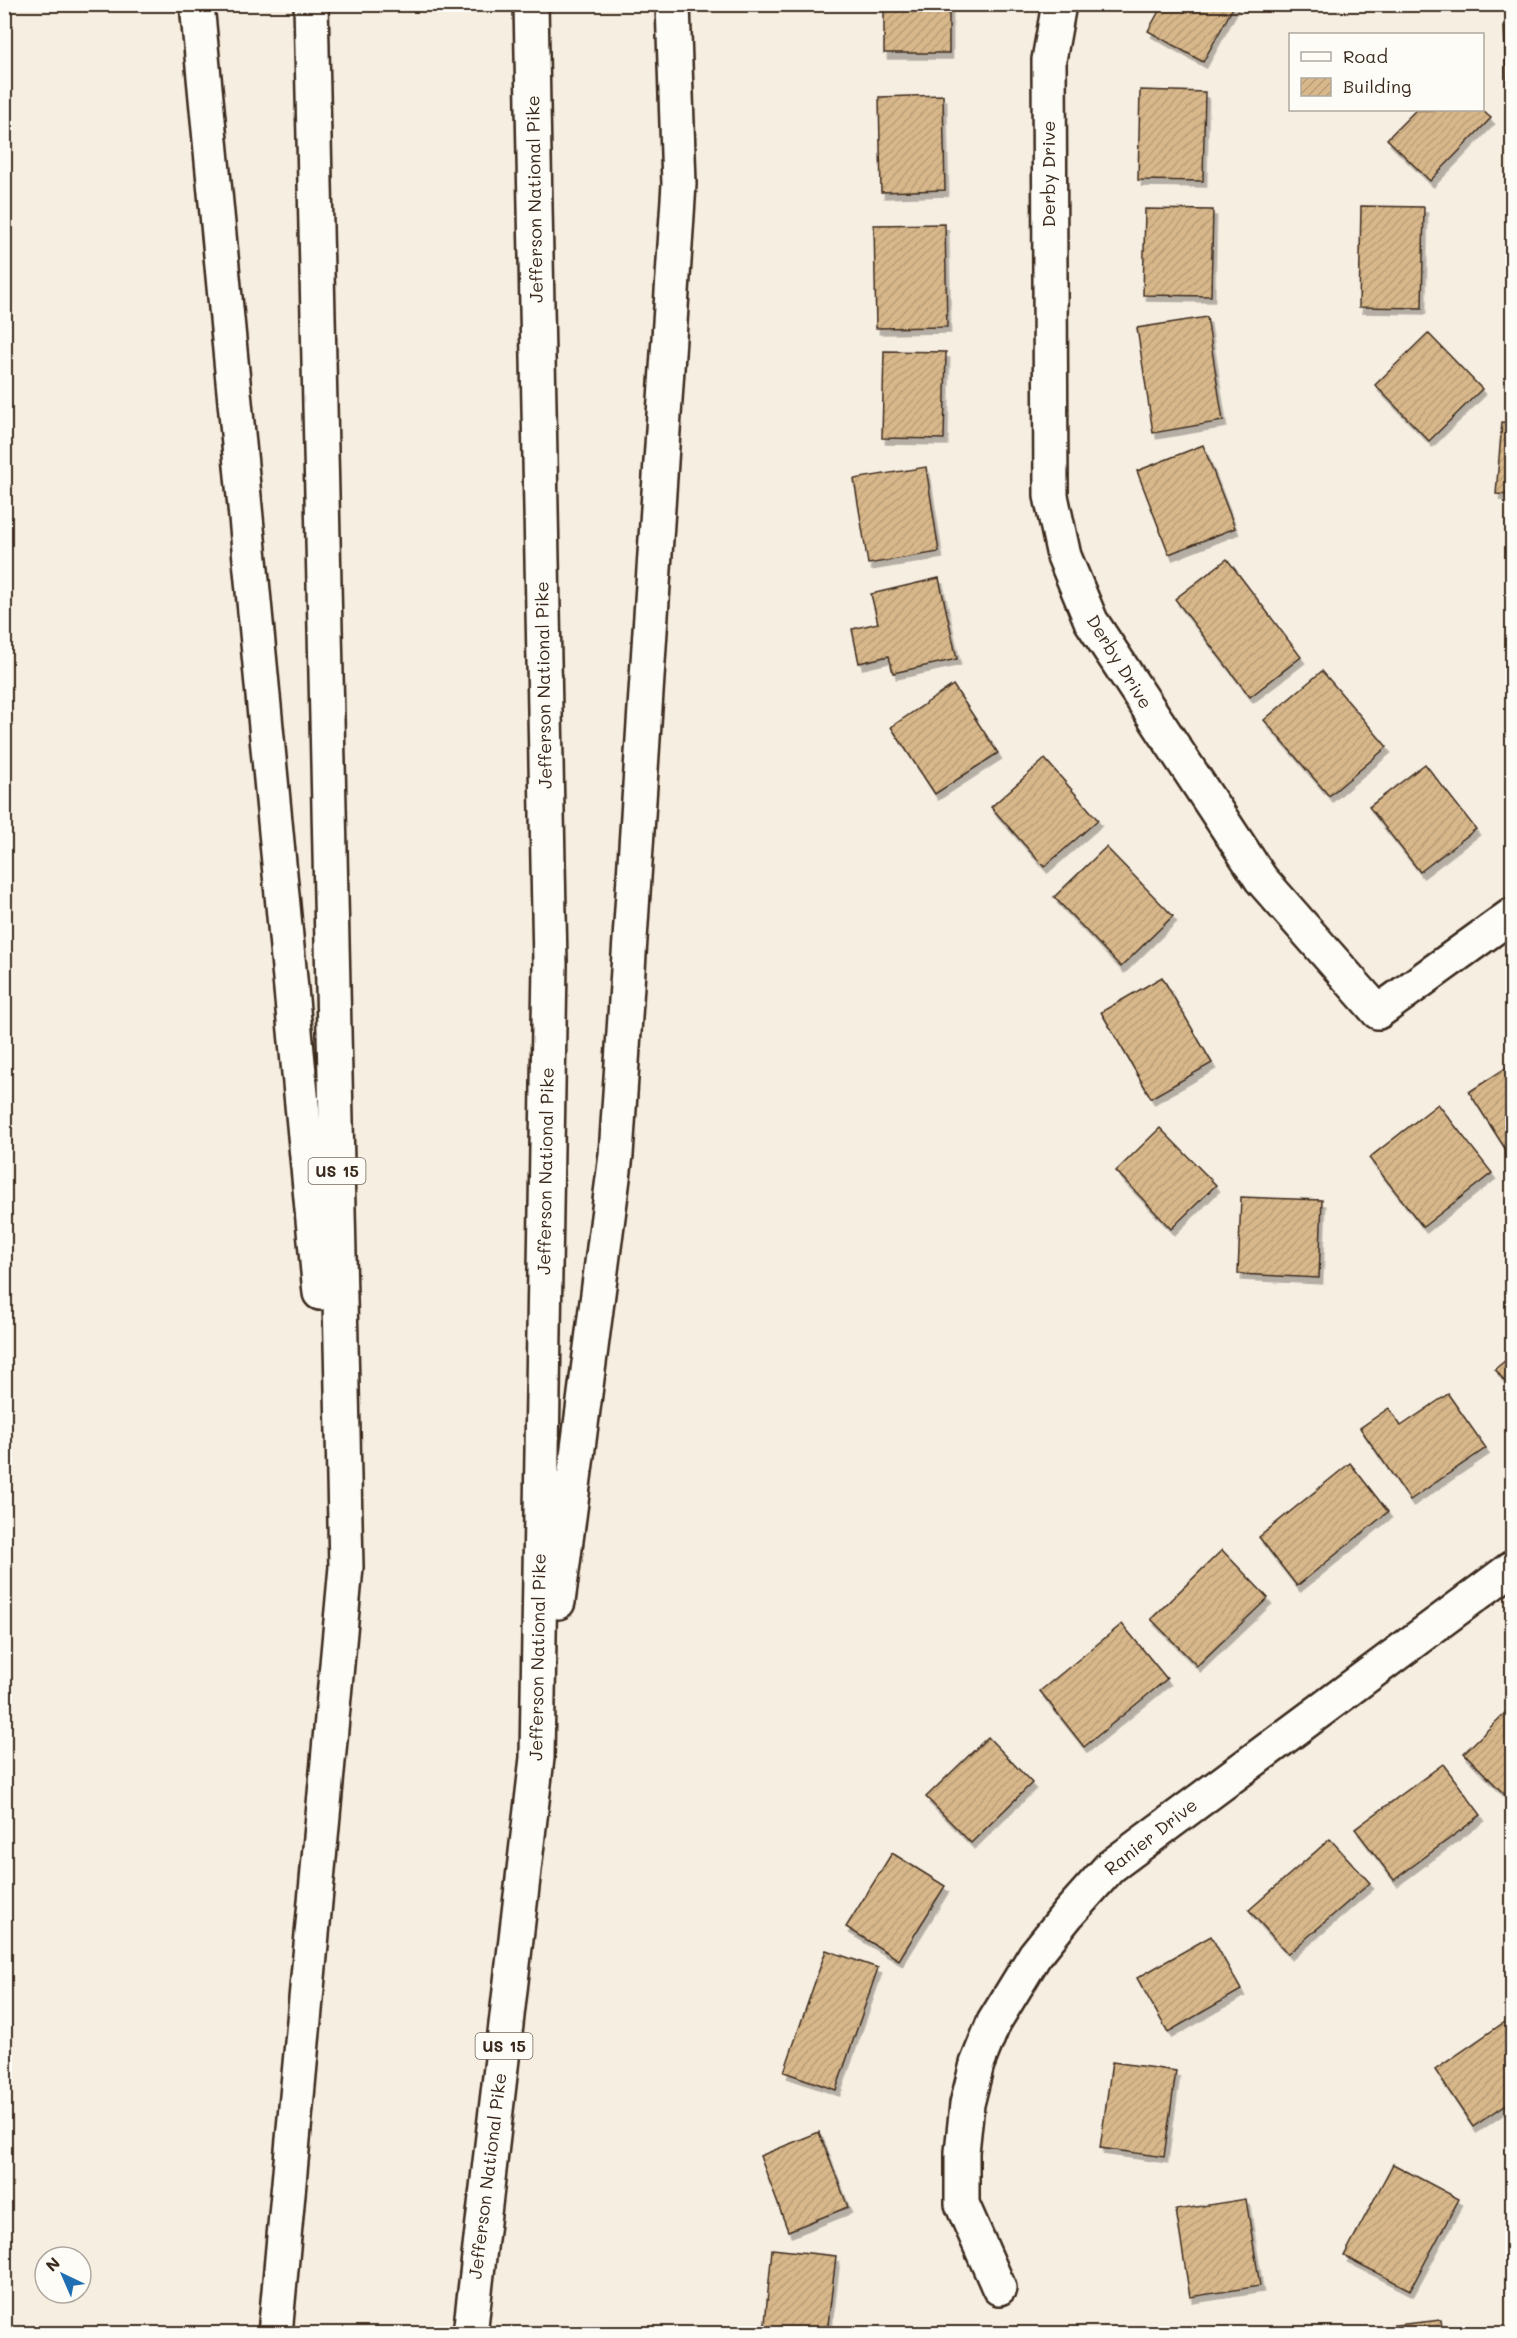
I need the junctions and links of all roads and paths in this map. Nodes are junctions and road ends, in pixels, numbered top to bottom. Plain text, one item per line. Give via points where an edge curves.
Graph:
1 (197, 4) edge
2 (311, 4) edge
3 (531, 4) edge
4 (674, 4) edge
5 (1059, 4) edge
6 (1512, 915) edge
7 (346, 1567) junction
8 (1512, 1568) edge
9 (537, 1758) junction
10 (999, 2288) dead end
11 (275, 2334) edge
12 (470, 2334) edge

1 - 7 main road
2 - 7 main road, US 15
3 - 9 main road, Jefferson National Pike / US 15 via 550,964
4 - 9 main road via 679,184 616,1155
5 - 6 main road, Derby Drive via 1049,60 1051,496 1064,556 1091,621 1261,879 1378,1012
7 - 11 main road, US 15
8 - 10 main road, Ranier Drive via 1110,1867 1035,1955 994,2022 977,2064 967,2104 962,2204
9 - 12 main road, Jefferson National Pike / US 15

